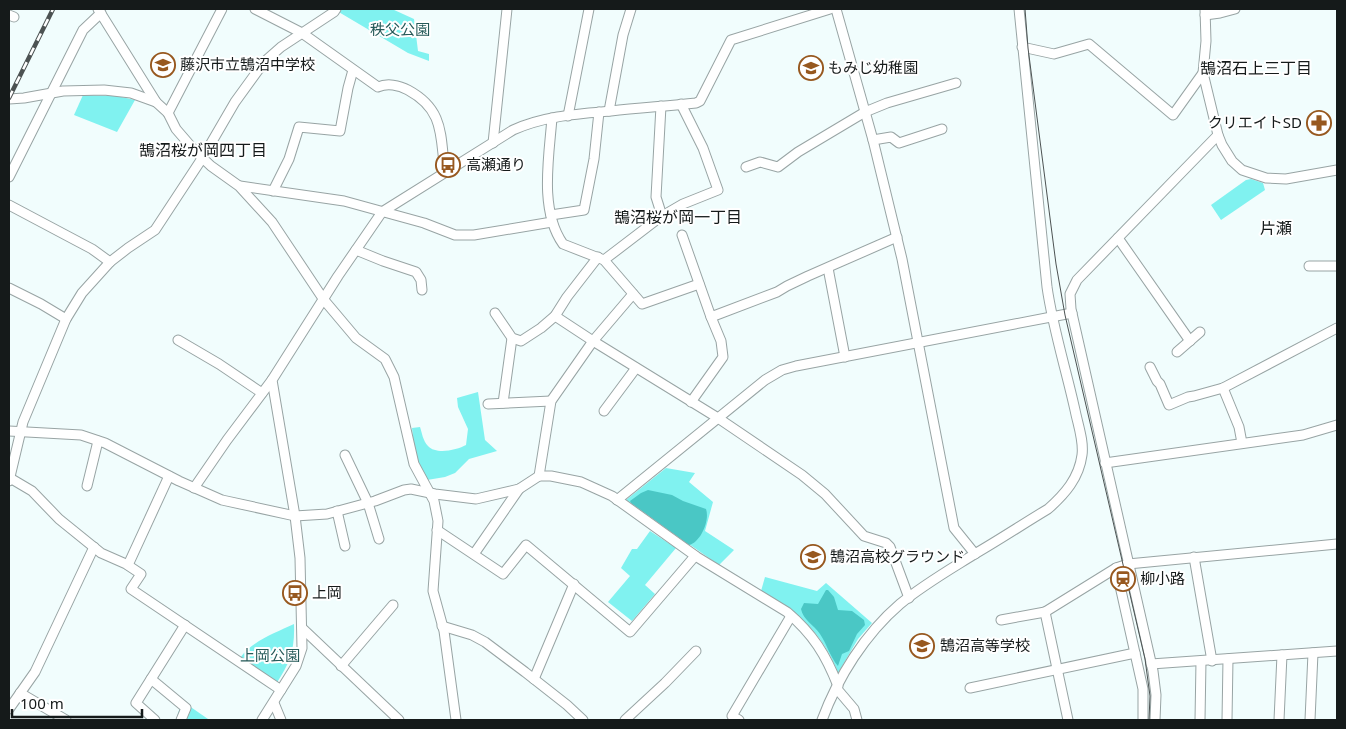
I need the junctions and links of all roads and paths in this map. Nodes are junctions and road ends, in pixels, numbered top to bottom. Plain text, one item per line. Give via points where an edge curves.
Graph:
1 (222, 9) edge
2 (336, 9) edge
3 (507, 9) edge
4 (589, 9) edge
5 (630, 9) edge
6 (830, 9) edge
7 (836, 9) edge
8 (1019, 9) edge
9 (1235, 9) edge
10 (259, 10) edge
11 (99, 11) edge
12 (1205, 12) edge
13 (302, 33) junction
14 (1022, 47) junction
15 (353, 70) junction
16 (1203, 73) junction
17 (956, 83) dead end
18 (50, 93) junction
19 (9, 99) edge
20 (156, 102) junction
21 (681, 104) junction
22 (661, 106) junction
23 (609, 111) junction
24 (599, 112) junction
25 (865, 112) junction
26 (168, 113) junction
27 (568, 116) junction
28 (552, 118) junction
29 (942, 129) dead end
30 (1218, 135) junction
31 (873, 140) junction
32 (493, 143) junction
33 (203, 157) junction
34 (746, 167) dead end
35 (1337, 170) edge
36 (445, 172) junction
37 (9, 177) edge
38 (239, 186) junction
39 (273, 191) junction
40 (9, 205) edge
41 (382, 212) junction
42 (662, 216) junction
43 (551, 219) junction
44 (682, 235) dead end
45 (897, 237) junction
46 (1118, 238) junction
47 (356, 250) junction
48 (601, 258) junction
49 (110, 262) junction
50 (1309, 266) dead end
51 (1337, 266) edge
52 (828, 268) junction
53 (699, 284) junction
54 (9, 288) edge
55 (422, 290) dead end
56 (633, 294) junction
57 (324, 300) junction
58 (494, 313) dead end
59 (1072, 313) junction
60 (555, 316) junction
61 (711, 317) junction
62 (1051, 318) junction
63 (66, 319) junction
64 (1337, 328) edge
65 (1200, 332) dead end
66 (512, 338) junction
67 (178, 339) dead end
68 (593, 341) junction
69 (1190, 341) junction
70 (918, 343) junction
71 (1177, 352) dead end
72 (845, 357) junction
73 (1150, 367) dead end
74 (636, 368) junction
75 (272, 380) junction
76 (1222, 388) junction
77 (262, 393) junction
78 (551, 401) junction
79 (691, 402) junction
80 (503, 403) junction
81 (488, 404) dead end
82 (604, 411) dead end
83 (718, 418) junction
84 (1337, 425) edge
85 (9, 431) edge
86 (22, 432) junction
87 (98, 441) junction
88 (1242, 443) junction
89 (345, 455) dead end
90 (1105, 463) junction
91 (169, 476) junction
92 (540, 476) junction
93 (9, 480) edge
94 (87, 486) dead end
95 (194, 488) junction
96 (519, 489) junction
97 (428, 492) junction
98 (617, 500) junction
99 (368, 503) junction
100 (337, 511) junction
101 (295, 516) junction
102 (437, 530) junction
103 (379, 539) dead end
104 (1337, 544) edge
105 (346, 546) dead end
106 (94, 547) junction
107 (474, 554) junction
108 (976, 554) junction
109 (695, 556) junction
110 (1194, 557) junction
111 (1128, 564) junction
112 (128, 565) junction
113 (1116, 568) junction
114 (574, 584) junction
115 (909, 598) junction
116 (393, 605) dead end
117 (1045, 612) junction
118 (791, 616) junction
119 (1001, 620) dead end
120 (185, 625) junction
121 (442, 626) junction
122 (302, 628) junction
123 (696, 651) dead end
124 (1337, 651) edge
125 (1135, 653) junction
126 (1313, 653) junction
127 (1282, 655) junction
128 (1228, 659) junction
129 (1201, 661) junction
130 (1212, 661) junction
131 (1151, 664) junction
132 (341, 666) junction
133 (1058, 669) junction
134 (151, 679) junction
135 (534, 679) junction
136 (837, 688) junction
137 (970, 688) dead end
138 (281, 690) junction
139 (20, 693) junction
140 (274, 703) junction
141 (9, 709) edge
142 (66, 720) edge
143 (155, 720) edge
144 (181, 720) edge
145 (262, 720) edge
146 (281, 720) edge
147 (399, 720) edge
148 (456, 720) edge
149 (583, 720) edge
150 (626, 720) edge
151 (739, 720) edge
152 (822, 720) edge
153 (857, 720) edge
154 (1068, 720) edge
155 (1142, 720) edge
156 (1155, 720) edge
157 (1200, 720) edge
158 (1227, 720) edge
159 (1279, 720) edge
160 (1310, 720) edge

1 - 26 street
2 - 13 street
3 - 32 street
4 - 27 street
5 - 23 street
6 - 21 street via 731,40 700,101
7 - 25 street
8 - 14 street
9 - 12 street
10 - 13 street
11 - 18 street via 83,30
11 - 20 street
12 - 16 street
13 - 15 street
13 - 33 street via 264,62
14 - 16 street via 1054,54 1089,44 1173,115
14 - 62 street
15 - 36 street via 378,87 405,88 427,102 440,130
15 - 39 street via 340,131 299,126 289,159
16 - 30 street
17 - 25 street
18 - 19 street
18 - 20 street via 118,90
18 - 37 street
20 - 26 street
21 - 22 street
21 - 42 street via 703,148 718,190
22 - 23 street
22 - 42 street via 656,197
23 - 24 street
24 - 27 street
24 - 43 street via 584,210
25 - 31 street
25 - 34 street via 778,167 760,162
26 - 33 street via 176,129
27 - 28 street
28 - 32 street via 512,130
28 - 43 street via 548,187
29 - 31 street via 899,143 891,137
30 - 35 street via 1232,161 1254,175 1286,179
30 - 46 street
31 - 45 street
32 - 36 street
33 - 38 street
33 - 49 street via 155,230
36 - 41 street
38 - 39 street
38 - 57 street via 272,222
39 - 41 street via 344,201
40 - 49 street
41 - 43 street via 464,236
41 - 47 street
42 - 48 street
43 - 48 street via 563,244
44 - 53 street
45 - 52 street
45 - 70 street
46 - 59 street via 1076,280 1070,299
46 - 69 street
47 - 55 street via 416,272
47 - 57 street
48 - 56 street
48 - 60 street
49 - 63 street via 82,293
50 - 51 street
52 - 61 street
52 - 72 street
53 - 56 street via 642,304
53 - 61 street
54 - 63 street
56 - 68 street
57 - 75 street
57 - 97 street via 356,338 385,359 389,366 414,464
58 - 66 street
59 - 62 street
59 - 90 street
60 - 66 street via 521,341
60 - 68 street
61 - 79 street via 721,341 723,357
62 - 70 street
62 - 108 street via 1065,364 1082,445 1077,475 1062,497 1048,509
63 - 86 street via 23,422
64 - 76 street
65 - 69 street
66 - 80 street
67 - 77 street
68 - 74 street
68 - 78 street
69 - 71 street
70 - 72 street
70 - 108 street via 954,528
72 - 83 street via 782,370
73 - 76 street via 1169,405 1188,396
74 - 79 street
74 - 82 street
75 - 77 street
75 - 101 street
76 - 88 street via 1239,427
77 - 95 street
78 - 80 street
78 - 92 street
79 - 83 street
80 - 81 street
83 - 98 street
83 - 115 street via 802,474 864,536 886,543
84 - 88 street via 1303,435
85 - 86 street
86 - 87 street via 81,435
86 - 93 street
87 - 91 street
87 - 94 street
88 - 90 street
89 - 99 street
90 - 111 street
91 - 95 street
91 - 112 street
92 - 96 street
92 - 98 street via 581,482
93 - 106 street via 32,491
95 - 101 street via 222,500
96 - 97 street via 476,499
96 - 107 street
97 - 99 street via 404,490
97 - 102 street via 437,512
98 - 109 street
99 - 100 street
99 - 103 street
100 - 101 street
100 - 105 street
101 - 122 street
102 - 107 street
102 - 121 street via 433,591
104 - 110 street
106 - 112 street
106 - 139 street via 35,672
107 - 114 street via 503,574 526,545
108 - 115 street
109 - 114 street via 630,632
109 - 118 street
110 - 111 street
110 - 130 street
111 - 113 street
111 - 131 street
112 - 120 street via 141,574 131,589
113 - 117 street
113 - 125 street
114 - 135 street
115 - 136 street via 863,643
116 - 132 street
117 - 119 street
117 - 133 street
118 - 136 street via 824,652
118 - 151 street via 732,716
120 - 134 street
120 - 138 street
121 - 135 street via 485,642
121 - 148 street
122 - 132 street
122 - 138 street via 300,657
123 - 150 street
124 - 126 street
125 - 133 street
125 - 155 street via 1142,689
126 - 127 street
126 - 160 street
127 - 128 street
127 - 159 street
128 - 130 street
128 - 158 street
129 - 130 street
129 - 131 street
129 - 157 street
131 - 156 street via 1156,695
132 - 147 street
133 - 137 street
133 - 154 street
134 - 143 street via 136,703
134 - 144 street via 186,708
135 - 149 street
136 - 152 street
136 - 153 street via 854,709
138 - 140 street
139 - 141 street
139 - 142 street
140 - 145 street
140 - 146 street

